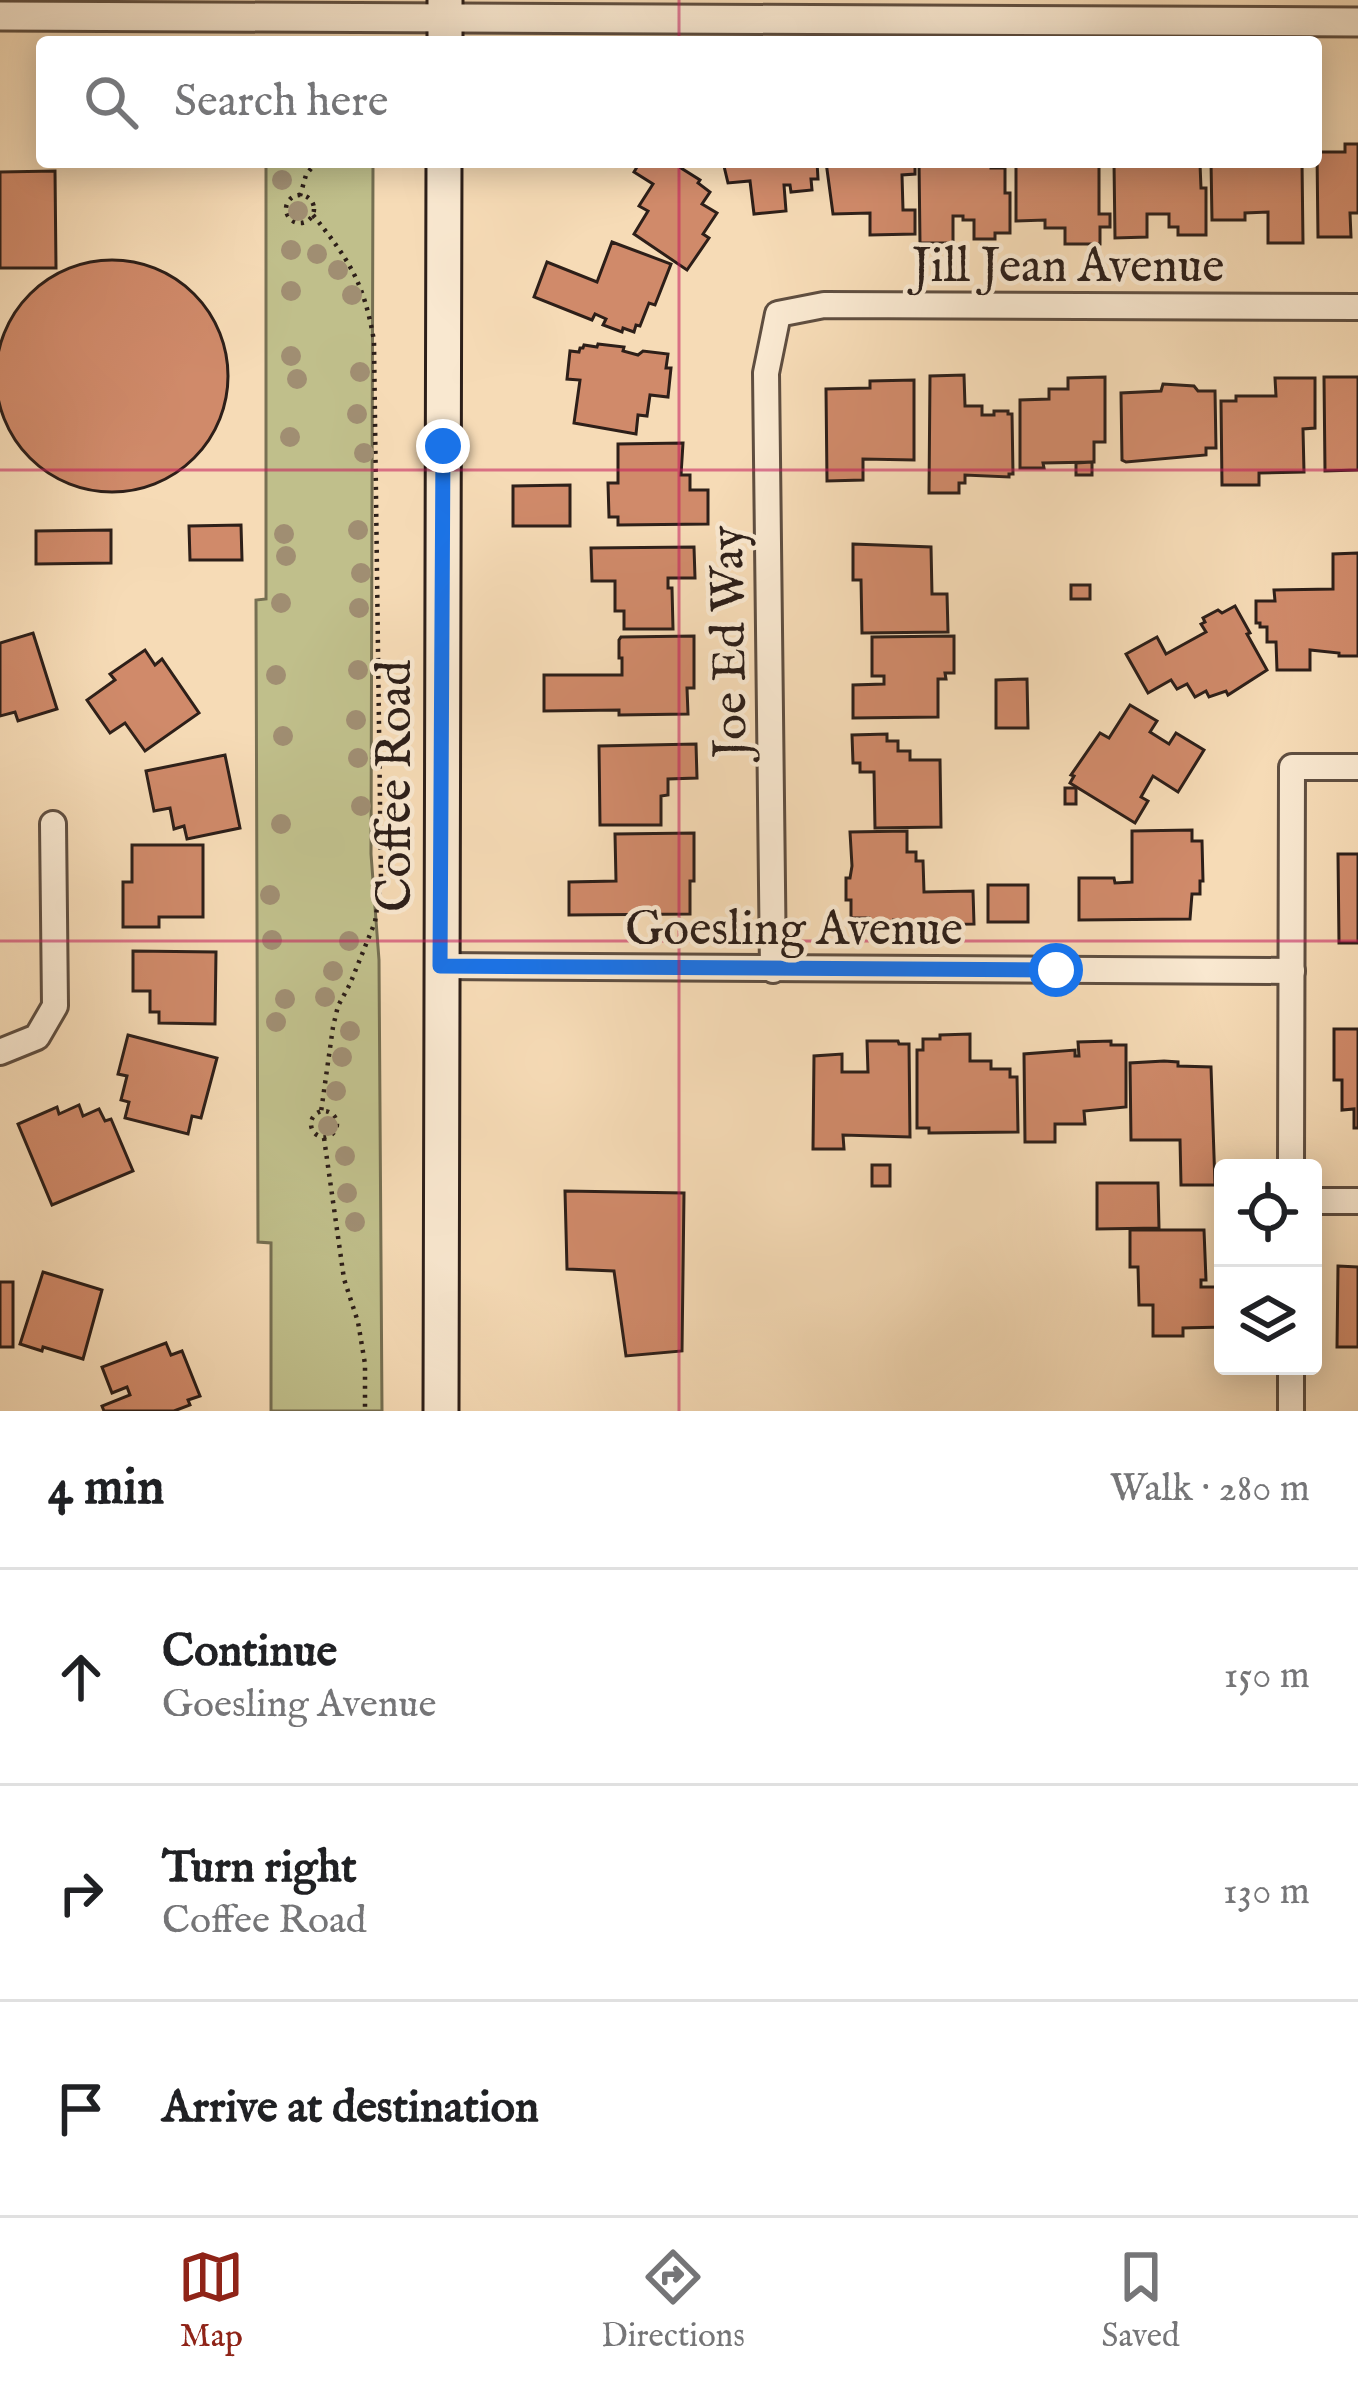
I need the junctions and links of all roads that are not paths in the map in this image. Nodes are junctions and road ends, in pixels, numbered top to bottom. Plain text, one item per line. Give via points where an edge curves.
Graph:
1 (0, 16) edge
2 (445, 20) edge
3 (1358, 22) edge
4 (444, 168) edge
5 (1358, 307) edge
6 (778, 314) joint
7 (1358, 767) edge
8 (53, 824) dead end
9 (440, 966) junction
10 (772, 970) junction
11 (1292, 971) junction
12 (0, 1052) edge
13 (1291, 1159) edge
14 (1322, 1201) edge
15 (1358, 1201) edge
16 (1291, 1375) edge
17 (441, 1411) edge
18 (1291, 1411) edge

1 - 2 street
2 - 3 street
4 - 9 main road, Coffee Road
5 - 6 street, Jill Jean Avenue via 824,305
6 - 10 street, Joe Ed Way via 766,373
7 - 11 street via 1292,767
8 - 12 street via 55,1006 38,1037
9 - 10 street, Goesling Avenue
9 - 17 main road, Coffee Road
10 - 11 street, Goesling Avenue
11 - 13 street
14 - 15 street
16 - 18 street

